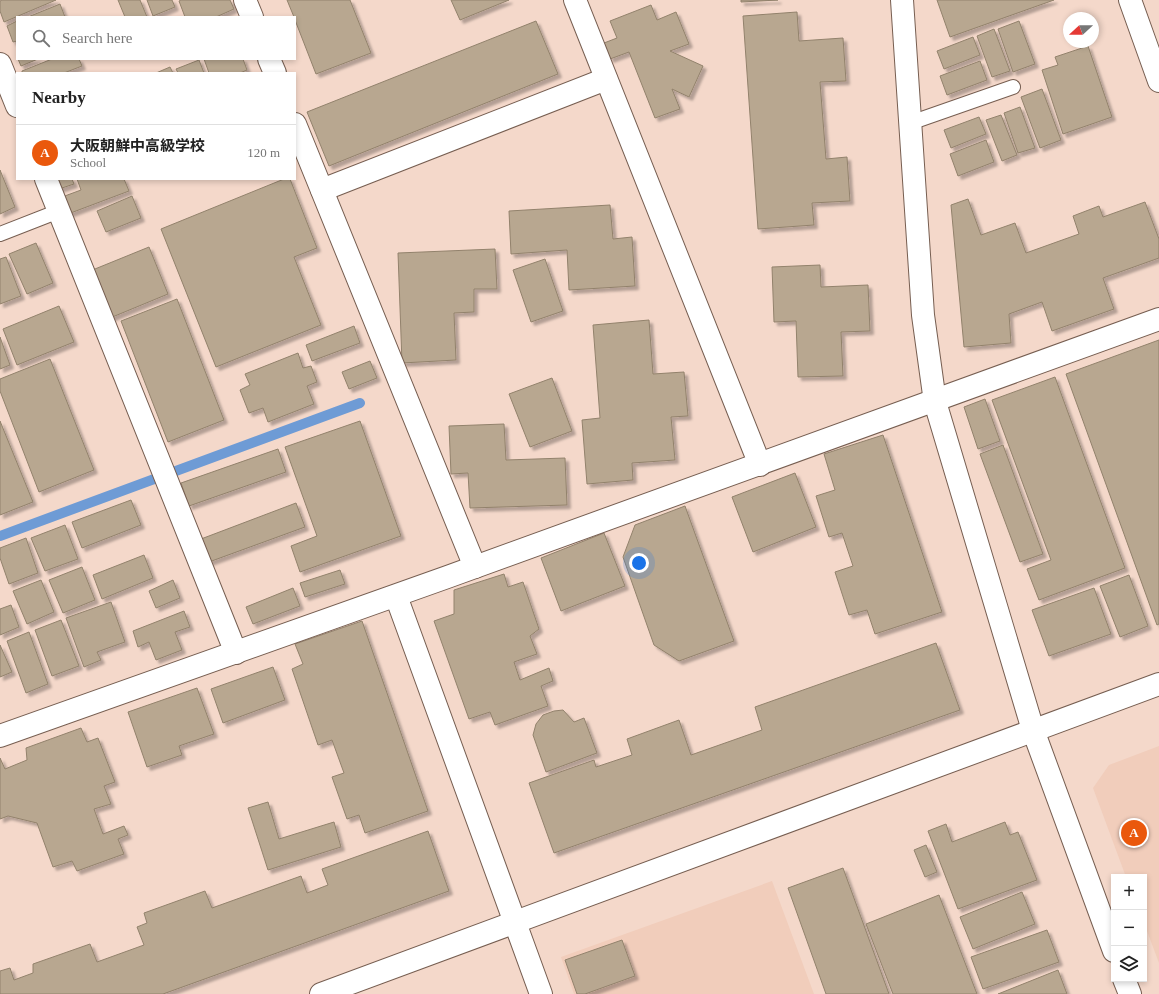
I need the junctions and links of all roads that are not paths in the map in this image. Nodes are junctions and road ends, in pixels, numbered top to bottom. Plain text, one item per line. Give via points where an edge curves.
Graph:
1 (245, 0) edge
2 (575, 0) edge
3 (902, 0) edge
4 (1130, 0) edge
5 (252, 16) edge
6 (269, 60) edge
7 (275, 72) edge
8 (2, 76) edge
9 (606, 79) junction
10 (1159, 81) edge
11 (1013, 87) dead end
12 (16, 104) edge
13 (910, 123) junction
14 (296, 126) edge
15 (46, 180) edge
16 (322, 190) junction
17 (59, 211) junction
18 (0, 234) edge
19 (1159, 319) edge
20 (935, 402) junction
21 (760, 465) junction
22 (475, 567) junction
23 (396, 596) junction
24 (236, 652) junction
25 (1159, 684) edge
26 (1033, 730) junction
27 (0, 736) edge
28 (515, 923) junction
29 (1112, 946) edge
30 (1125, 982) edge
31 (321, 994) edge
32 (541, 994) edge
33 (1130, 994) edge

1 - 5 street
2 - 9 street
3 - 13 street
4 - 10 street
6 - 7 street
8 - 12 street
9 - 16 street
9 - 21 street
11 - 13 lane
13 - 20 street via 923,315
14 - 16 street
15 - 17 street
16 - 22 street
17 - 18 lane
17 - 24 street
19 - 20 street
20 - 21 street
20 - 26 street
21 - 22 street
22 - 23 street
23 - 24 street
23 - 28 street
24 - 27 street
25 - 26 street
26 - 28 street
26 - 29 street
28 - 31 street
28 - 32 street
30 - 33 street

